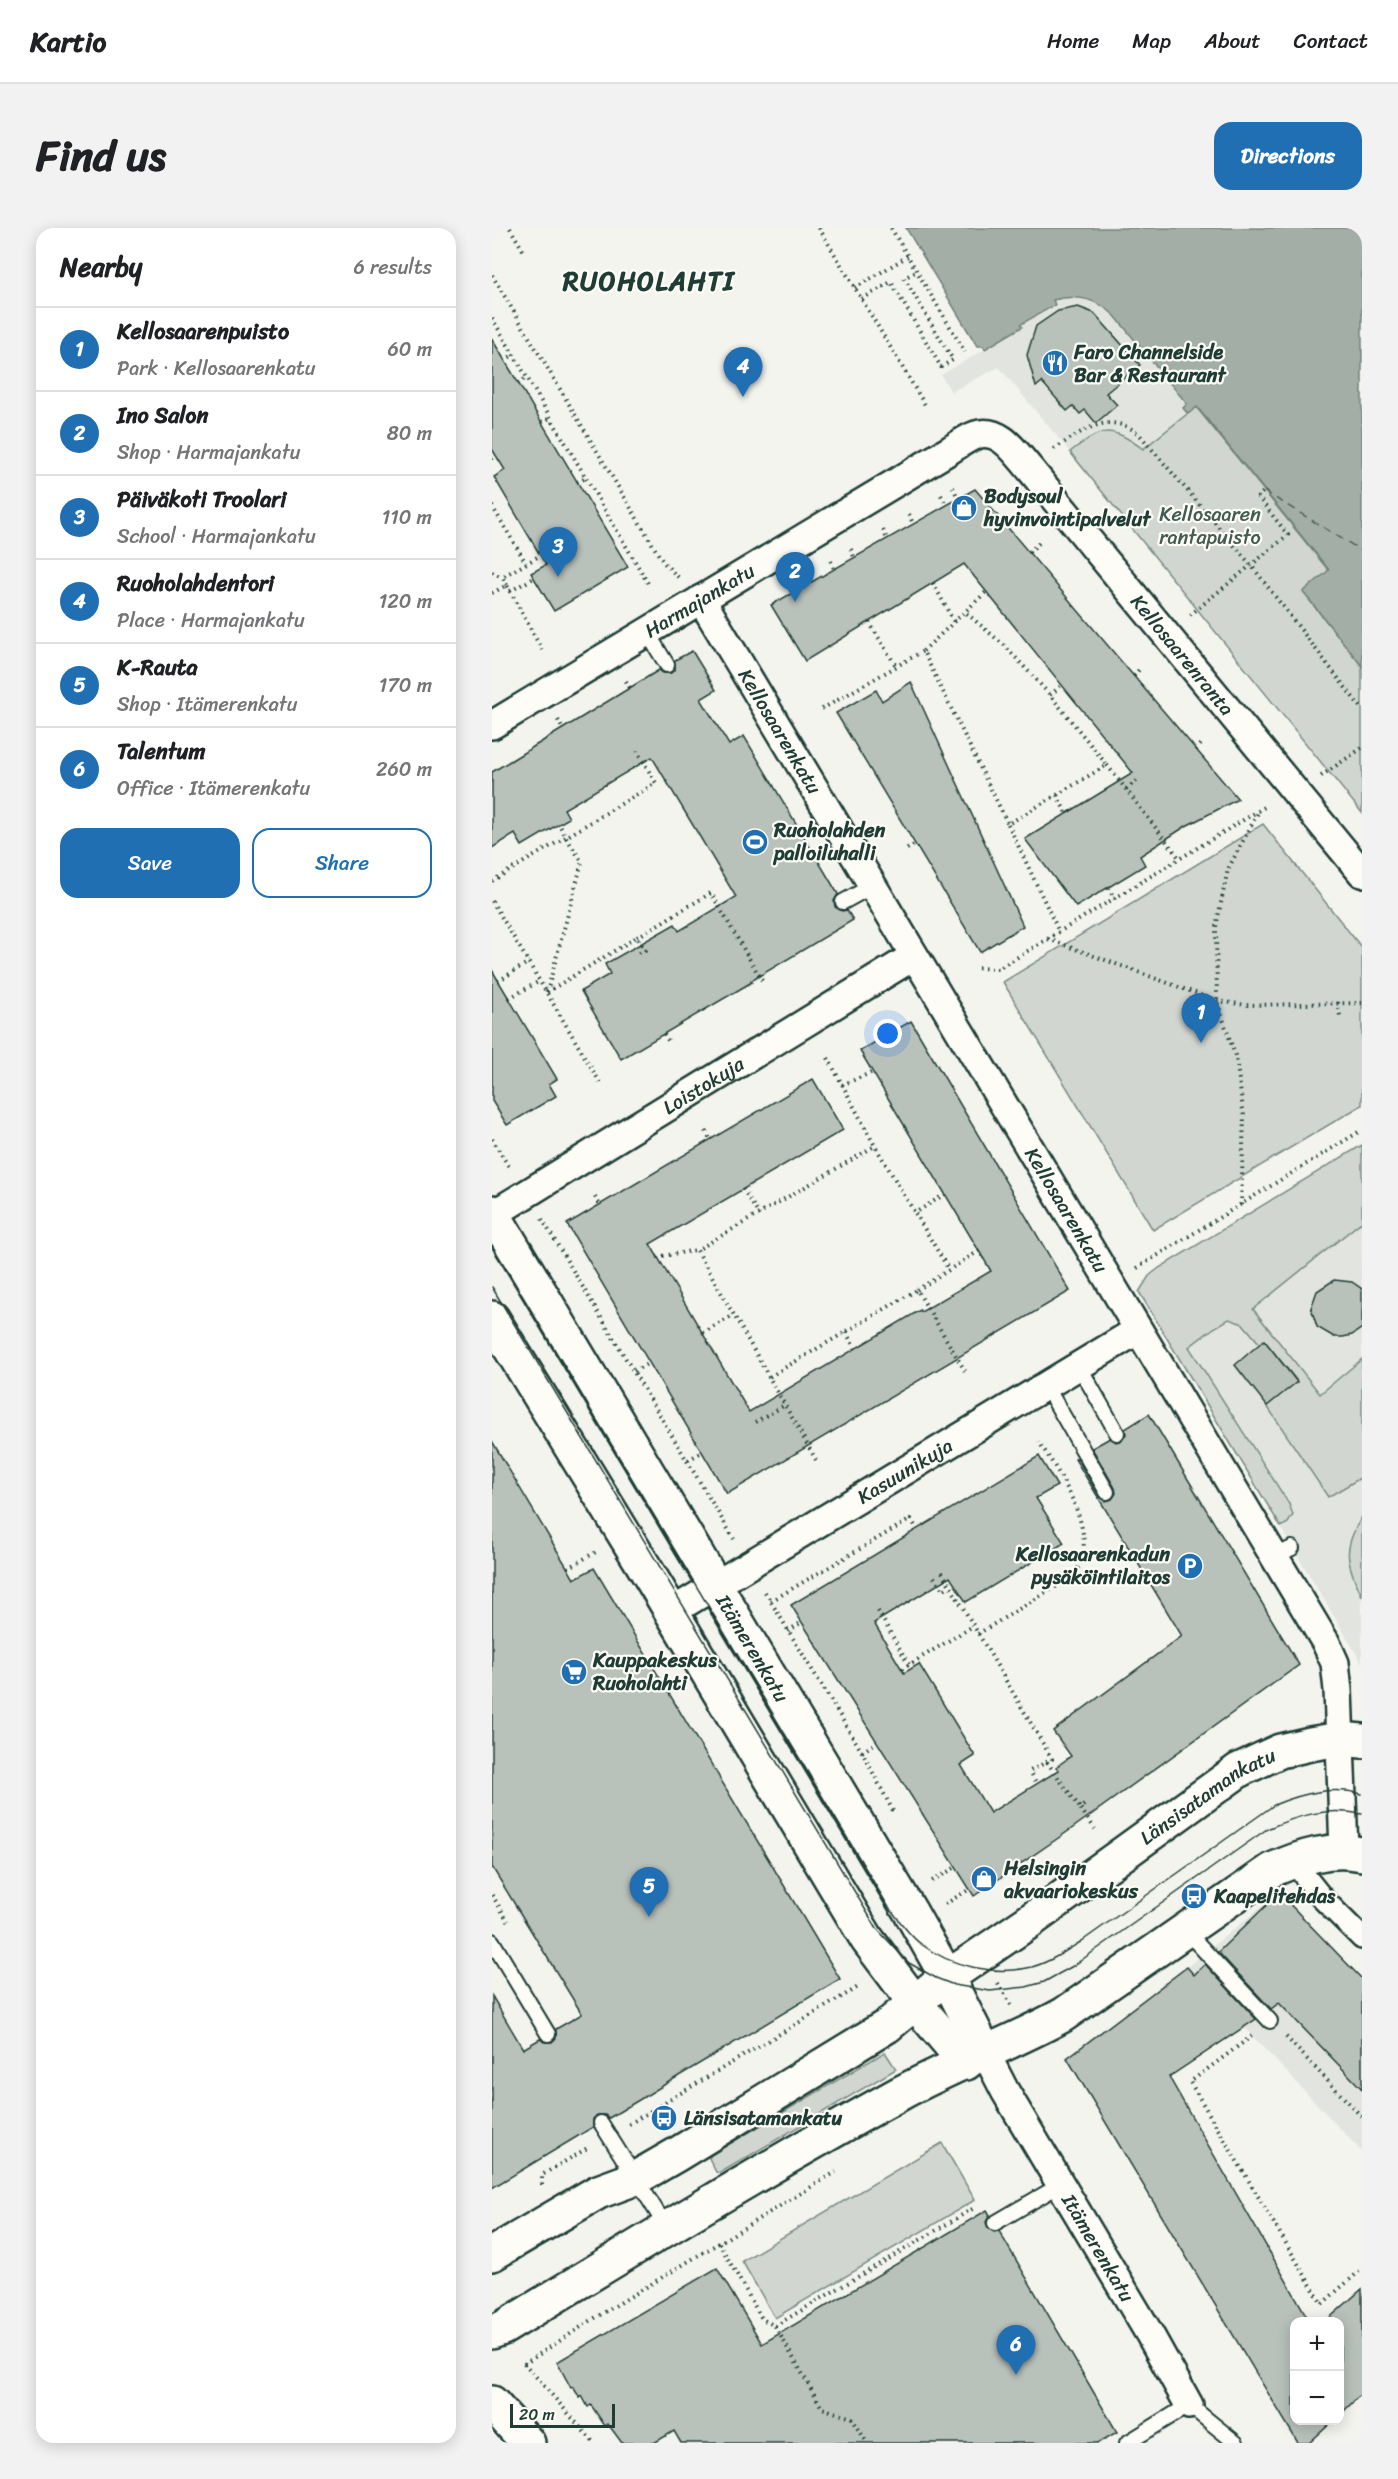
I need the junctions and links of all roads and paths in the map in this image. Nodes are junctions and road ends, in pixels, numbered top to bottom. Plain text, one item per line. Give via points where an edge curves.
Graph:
1 (510, 228) edge
2 (819, 228) edge
3 (891, 228) edge
4 (523, 250) dead end
5 (908, 256) junction
6 (917, 271) junction
7 (492, 275) edge
8 (855, 288) junction
9 (862, 299) junction
10 (493, 321) edge
11 (965, 352) dead end
12 (514, 355) junction
13 (504, 360) dead end
14 (527, 378) junction
15 (518, 383) dead end
16 (925, 405) dead end
17 (550, 418) junction
18 (542, 422) dead end
19 (1002, 438) joint
20 (1052, 451) dead end
21 (586, 478) junction
22 (577, 482) dead end
23 (953, 487) dead end
24 (1264, 491) dead end
25 (941, 495) dead end
26 (958, 498) dead end
27 (946, 505) dead end
28 (492, 506) edge
29 (909, 514) dead end
30 (913, 524) dead end
31 (883, 530) dead end
32 (887, 539) dead end
33 (1040, 542) dead end
34 (550, 549) dead end
35 (851, 549) dead end
36 (1029, 552) dead end
37 (854, 557) dead end
38 (831, 561) dead end
39 (526, 563) junction
40 (1251, 565) junction
41 (834, 569) dead end
42 (492, 572) edge
43 (502, 577) junction
44 (534, 578) dead end
45 (933, 583) dead end
46 (507, 585) junction
47 (649, 585) dead end
48 (510, 591) junction
49 (986, 592) dead end
50 (492, 593) edge
51 (701, 599) junction
52 (965, 612) junction
53 (1189, 615) dead end
54 (869, 622) dead end
55 (954, 622) junction
56 (647, 632) junction
57 (542, 650) dead end
58 (923, 651) junction
59 (667, 665) dead end
60 (896, 666) junction
61 (1141, 667) dead end
62 (1134, 676) dead end
63 (628, 683) dead end
64 (1062, 685) dead end
65 (630, 688) dead end
66 (1050, 694) junction
67 (822, 709) dead end
68 (1362, 709) edge
69 (492, 725) edge
70 (1203, 742) dead end
71 (1362, 748) edge
72 (1196, 750) dead end
73 (637, 751) dead end
74 (1107, 765) junction
75 (1321, 776) dead end
76 (1138, 780) dead end
77 (1126, 789) junction
78 (1294, 789) junction
79 (1056, 795) junction
80 (1259, 811) junction
81 (1066, 813) dead end
82 (1008, 824) junction
83 (560, 826) dead end
84 (566, 837) junction
85 (914, 845) dead end
86 (907, 849) dead end
87 (1180, 859) junction
88 (1362, 873) edge
89 (492, 881) edge
90 (872, 885) junction
91 (1108, 888) dead end
92 (1115, 898) junction
93 (492, 901) edge
94 (843, 902) dead end
95 (1059, 932) junction
96 (637, 937) junction
97 (1048, 939) junction
98 (638, 954) dead end
99 (914, 956) junction
100 (529, 962) junction
101 (978, 968) dead end
102 (498, 981) dead end
103 (540, 981) junction
104 (764, 984) dead end
105 (547, 992) junction
106 (509, 998) dead end
107 (1217, 1001) junction
108 (1338, 1002) junction
109 (1362, 1003) edge
110 (1340, 1016) dead end
111 (664, 1034) dead end
112 (669, 1042) dead end
113 (828, 1058) dead end
114 (873, 1071) dead end
115 (601, 1084) dead end
116 (842, 1085) junction
117 (1362, 1130) edge
118 (705, 1131) dead end
119 (492, 1139) edge
120 (710, 1139) dead end
121 (876, 1146) junction
122 (743, 1189) dead end
123 (526, 1194) junction
124 (945, 1194) dead end
125 (595, 1197) dead end
126 (600, 1205) dead end
127 (1241, 1205) junction
128 (492, 1213) edge
129 (915, 1213) junction
130 (759, 1215) junction
131 (697, 1251) junction
132 (979, 1251) dead end
133 (657, 1257) dead end
134 (1154, 1258) dead end
135 (949, 1270) junction
136 (917, 1290) junction
137 (734, 1316) junction
138 (492, 1318) edge
139 (1138, 1330) junction
140 (846, 1332) junction
141 (703, 1333) dead end
142 (855, 1349) dead end
143 (649, 1363) dead end
144 (1080, 1366) junction
145 (634, 1371) junction
146 (965, 1371) dead end
147 (769, 1377) junction
148 (1046, 1386) junction
149 (785, 1405) junction
150 (755, 1422) dead end
151 (1117, 1433) dead end
152 (1039, 1442) dead end
153 (702, 1452) dead end
154 (688, 1460) junction
155 (816, 1460) dead end
156 (1107, 1492) dead end
157 (917, 1529) dead end
158 (738, 1545) dead end
159 (590, 1556) dead end
160 (568, 1568) dead end
161 (942, 1572) dead end
162 (934, 1576) dead end
163 (716, 1586) junction
164 (762, 1586) dead end
165 (950, 1586) junction
166 (663, 1599) junction
167 (771, 1601) junction
168 (878, 1611) dead end
169 (802, 1622) dead end
170 (973, 1626) junction
171 (789, 1631) junction
172 (978, 1634) junction
173 (909, 1665) junction
174 (902, 1669) dead end
175 (1351, 1740) edge
176 (877, 1742) dead end
177 (862, 1752) junction
178 (1047, 1762) junction
179 (1037, 1784) dead end
180 (894, 1812) dead end
181 (1095, 1829) dead end
182 (1353, 1852) edge
183 (956, 1867) dead end
184 (926, 1871) dead end
185 (1304, 1874) dead end
186 (932, 1881) junction
187 (935, 1888) dead end
188 (970, 1889) dead end
189 (939, 1895) dead end
190 (945, 1905) junction
191 (949, 1912) dead end
192 (1186, 1931) junction
193 (1362, 1938) edge
194 (492, 1941) edge
195 (980, 1954) junction
196 (947, 1977) junction
197 (862, 1984) dead end
198 (915, 2003) junction
199 (1270, 2021) junction
200 (548, 2034) dead end
201 (1029, 2034) junction
202 (976, 2058) junction
203 (1362, 2117) edge
204 (601, 2123) dead end
205 (609, 2136) junction
206 (843, 2168) dead end
207 (636, 2178) junction
208 (1060, 2185) junction
209 (980, 2205) dead end
210 (995, 2223) dead end
211 (539, 2228) junction
212 (667, 2228) junction
213 (719, 2243) junction
214 (492, 2254) edge
215 (1362, 2269) edge
216 (775, 2326) junction
217 (497, 2330) edge
218 (524, 2364) junction
219 (492, 2403) edge
220 (1189, 2405) junction
221 (528, 2443) edge
222 (594, 2443) edge
223 (867, 2443) edge
224 (1127, 2443) edge
225 (1236, 2443) edge

1 - 4 path
2 - 8 path
3 - 5 path
5 - 6 path
5 - 8 path
6 - 9 path via 904,278 953,360 941,367 891,282
6 - 11 path
7 - 51 path via 663,562
8 - 9 path
9 - 16 path
10 - 12 path
12 - 13 path
12 - 14 path
14 - 15 path
14 - 17 path
17 - 18 path
17 - 21 path
19 - 51 street, Harmajankatu via 976,435
19 - 78 street, Kellosaarenranta
20 - 40 path via 1083,431 1108,422 1128,426 1159,455
21 - 22 path
21 - 47 path
23 - 26 path
24 - 40 path via 1258,497 1288,535
25 - 27 path
28 - 39 path
29 - 30 path
31 - 32 path
33 - 36 path
34 - 39 path
35 - 37 path
38 - 41 path
39 - 43 path
40 - 53 path
40 - 68 path
42 - 43 path
43 - 46 path
44 - 48 path
45 - 55 path
46 - 48 path
46 - 50 path
48 - 57 path
49 - 52 path
51 - 56 street, Harmajankatu
51 - 90 street, Kellosaarenkatu
52 - 55 path
52 - 66 path via 1005,646
54 - 60 path
55 - 58 path
56 - 59 lane
56 - 69 street, Harmajankatu
58 - 60 path
58 - 82 path
60 - 67 path
61 - 62 path
63 - 65 path
64 - 66 path
66 - 74 path
70 - 72 path
71 - 75 path
73 - 84 path via 656,783
74 - 77 path
74 - 79 path
76 - 77 path
77 - 87 path
78 - 80 path
78 - 88 street, Kellosaarenranta
79 - 81 path
79 - 82 path
80 - 87 path
80 - 107 path via 1228,869 1216,927
82 - 95 path
83 - 84 path
84 - 89 path
84 - 105 path via 582,862
85 - 86 path
87 - 92 path
90 - 94 lane
90 - 99 street, Kellosaarenkatu
91 - 92 path
92 - 95 path
93 - 100 path
95 - 97 path
96 - 98 path via 645,950
96 - 104 path via 711,894
96 - 105 path
97 - 101 path via 998,969
97 - 107 path
99 - 123 street, Loistokuja
99 - 139 street, Kellosaarenkatu
100 - 102 path
100 - 103 path
103 - 105 path
103 - 106 path
105 - 115 path
107 - 108 path via 1248,1005
107 - 127 path via 1236,1058 1244,1117
108 - 109 path
108 - 110 path
111 - 112 path
113 - 116 path
114 - 116 path
116 - 121 path
117 - 127 path
118 - 120 path
119 - 123 path
121 - 129 path
121 - 130 path
122 - 130 path
123 - 128 street, Loistokuja
123 - 145 path
124 - 129 path
125 - 126 path
127 - 134 path
128 - 163 main road, Itämerenkatu
129 - 135 path
130 - 131 path
131 - 133 path
131 - 137 path
132 - 135 path
135 - 136 path
136 - 140 path
136 - 146 path
137 - 141 path
137 - 147 path
138 - 166 main road, Itämerenkatu
139 - 144 street, Kasuunikuja
139 - 175 street, Kellosaarenkatu via 1283,1552 1335,1663
140 - 142 path
140 - 147 path
143 - 145 path
144 - 148 street, Kasuunikuja
144 - 151 lane
145 - 154 path
147 - 149 path
148 - 156 lane
148 - 163 street, Kasuunikuja
149 - 150 path
149 - 155 path
152 - 172 path via 1063,1479 1076,1510 1084,1536 1084,1557 1072,1577
153 - 154 path
154 - 158 path
157 - 167 path via 911,1519
159 - 160 path
161 - 165 path
162 - 165 path via 943,1590
163 - 166 street, Kasuunikuja
163 - 196 main road, Itämerenkatu
164 - 167 path
165 - 170 path
166 - 198 main road, Itämerenkatu via 857,1923
167 - 171 path
168 - 173 path
169 - 171 path
170 - 172 path
170 - 173 path
171 - 177 path
172 - 178 path via 1052,1759
173 - 174 path
175 - 182 street, Kellosaarenkatu
175 - 195 main road, Länsisatamankatu via 1280,1751 1239,1770
176 - 177 path
177 - 180 path
178 - 179 path via 1030,1771
178 - 181 path
182 - 192 main road via 1301,1857 1272,1870
183 - 186 path
184 - 186 path
185 - 193 street
186 - 187 path
188 - 190 path
189 - 190 path
190 - 191 path
192 - 199 lane
192 - 201 main road
194 - 200 lane
195 - 196 main road, Länsisatamankatu
195 - 201 path
196 - 198 main road, Länsisatamankatu
196 - 202 main road, Itämerenkatu
197 - 205 path
198 - 202 main road, Itämerenkatu
198 - 207 main road, Länsisatamankatu via 887,2026
199 - 203 path
199 - 215 path via 1190,2082 1322,2304
201 - 202 main road
202 - 208 street, Itämerenkatu via 1005,2091
202 - 212 main road via 899,2094
204 - 205 lane
205 - 207 lane
205 - 211 path via 542,2175
206 - 213 path
207 - 211 main road, Länsisatamankatu via 598,2192
207 - 212 lane
208 - 210 lane
208 - 220 street, Itämerenkatu
209 - 216 path
211 - 214 main road, Länsisatamankatu
212 - 217 main road
213 - 216 path via 762,2319
213 - 218 path
216 - 223 path via 822,2408 852,2418
217 - 218 path
218 - 222 path
219 - 221 main road
220 - 224 lane
220 - 225 lane

